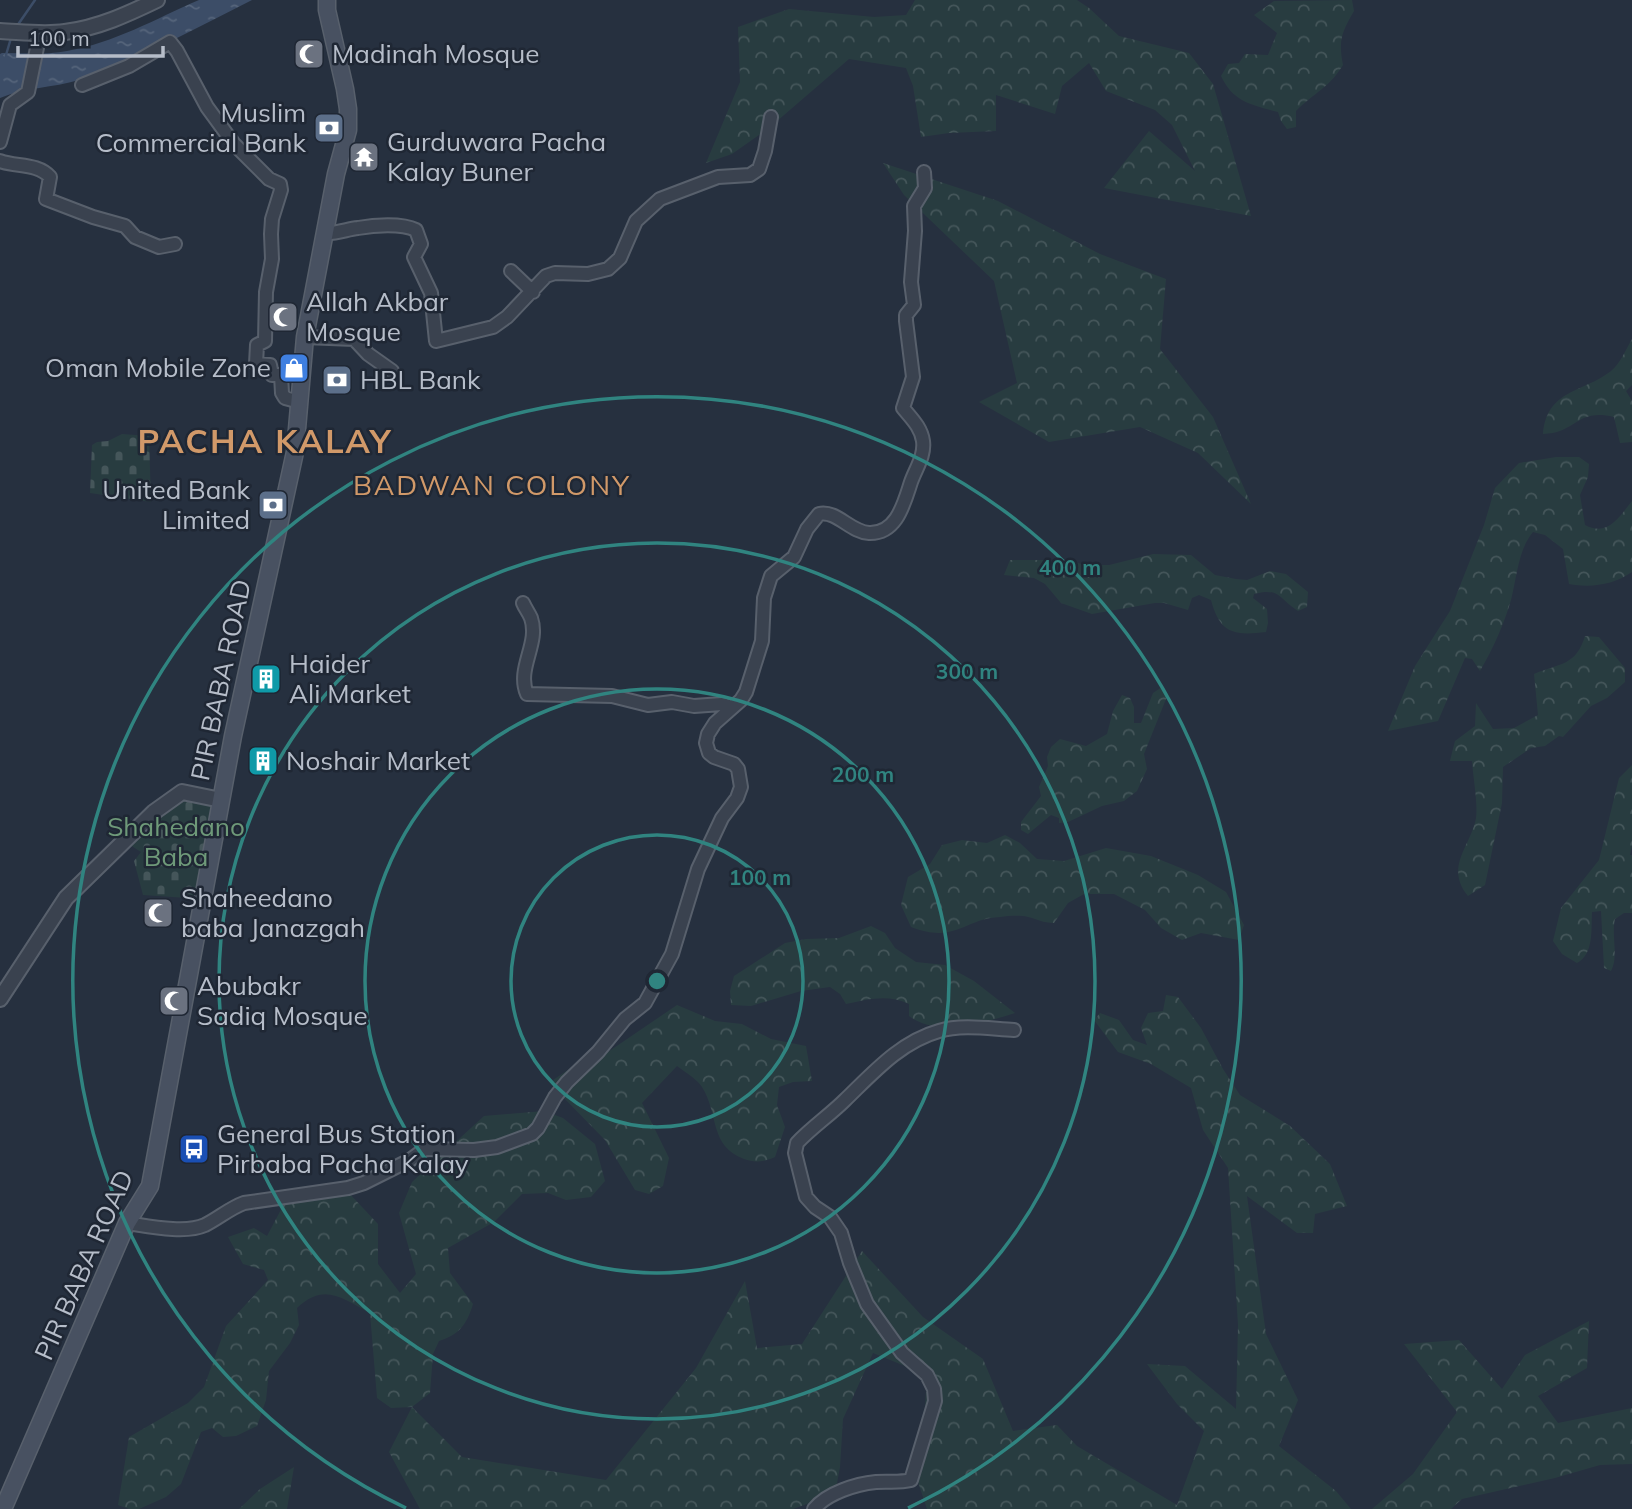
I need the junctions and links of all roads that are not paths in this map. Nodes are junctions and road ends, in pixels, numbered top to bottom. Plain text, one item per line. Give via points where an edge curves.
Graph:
1 (157, 0) edge
2 (327, 0) edge
3 (0, 32) edge
4 (40, 33) junction
5 (82, 85) dead end
6 (771, 117) dead end
7 (0, 142) edge
8 (0, 161) edge
9 (923, 172) dead end
10 (324, 233) junction
11 (176, 244) dead end
12 (511, 271) dead end
13 (533, 292) junction
14 (305, 337) junction
15 (393, 371) dead end
16 (300, 402) junction
17 (523, 603) dead end
18 (732, 707) junction
19 (221, 800) junction
20 (0, 999) edge
21 (1014, 1030) dead end
22 (127, 1223) junction
23 (3, 1509) edge
24 (814, 1509) edge

1 - 4 street via 89,28
2 - 10 main road, PIR BABA ROAD via 348,130
3 - 4 street
4 - 7 street via 28,92 10,105
5 - 16 street via 170,42 234,144 280,184 272,219 265,341 257,345 256,364 270,365 272,375 281,375 285,398
6 - 13 street via 759,169 750,175 718,177 660,199 636,220 620,258 608,270 555,273 546,276
8 - 11 street via 47,173 46,199 125,226 135,237 159,247
9 - 18 street via 925,188 914,206 914,305 906,315 913,377 904,408 921,431 922,455 892,524 871,533 856,530 832,514 819,514 794,557 771,576 758,658 746,692
10 - 13 street via 356,228 416,230 421,244 414,257 431,293 436,341 493,327
10 - 14 main road, PIR BABA ROAD
12 - 13 street
14 - 15 street via 354,339
14 - 16 main road, PIR BABA ROAD
16 - 19 main road, PIR BABA ROAD via 295,452
17 - 18 street via 533,632 523,677 527,694
18 - 22 street via 715,723 706,743 709,753 738,769 741,787 698,869 671,954 645,1003 567,1082 532,1134 497,1147 425,1149 364,1183 244,1203 204,1225 163,1228
19 - 20 street via 183,792 154,812 66,898
19 - 22 main road, PIR BABA ROAD via 150,1186
21 - 24 street via 939,1031 897,1052 797,1143 795,1153 806,1197 841,1233 867,1304 902,1353 927,1375 935,1401 911,1480 860,1486 822,1500
22 - 23 main road, PIR BABA ROAD

